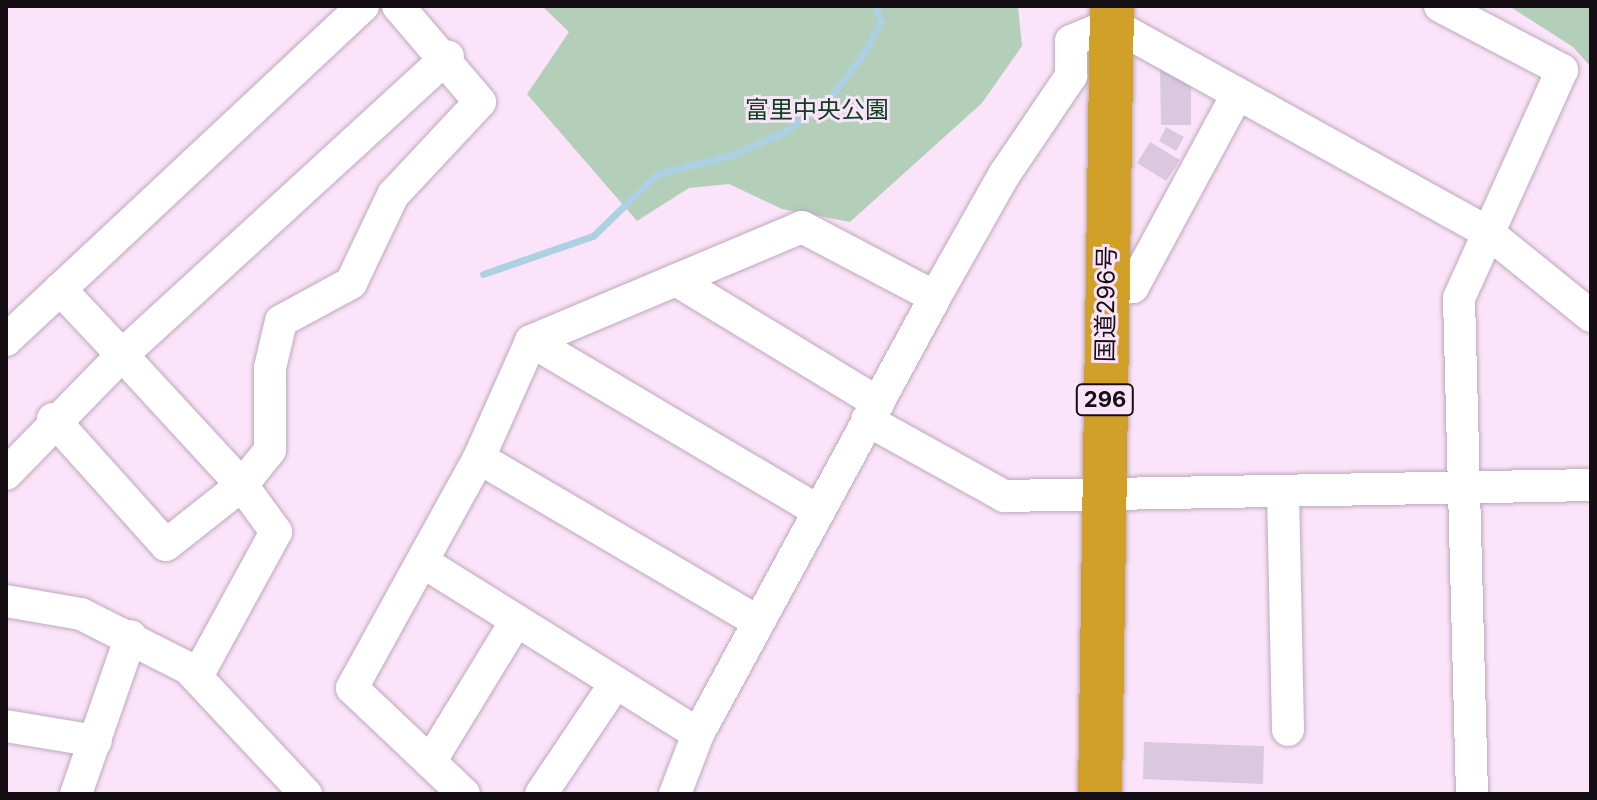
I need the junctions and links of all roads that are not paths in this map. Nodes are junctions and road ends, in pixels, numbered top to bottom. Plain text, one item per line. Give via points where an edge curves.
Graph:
1 (363, 6) edge
2 (398, 6) edge
3 (1440, 6) edge
4 (1112, 15) edge
5 (448, 56) junction
6 (1237, 95) junction
7 (1486, 231) junction
8 (676, 280) junction
9 (1106, 288) junction
10 (60, 289) junction
11 (935, 297) junction
12 (1591, 316) edge
13 (6, 340) edge
14 (531, 341) junction
15 (122, 355) junction
16 (873, 412) junction
17 (53, 419) junction
18 (479, 458) junction
19 (6, 474) edge
20 (242, 485) junction
21 (1591, 485) edge
22 (1464, 487) junction
23 (1283, 491) junction
24 (1104, 492) junction
25 (819, 511) junction
26 (423, 562) junction
27 (6, 601) edge
28 (516, 621) junction
29 (758, 622) junction
30 (131, 636) junction
31 (197, 676) junction
32 (615, 684) junction
33 (6, 726) edge
34 (1288, 730) dead end
35 (698, 734) junction
36 (96, 741) junction
37 (430, 762) junction
38 (76, 794) edge
39 (306, 794) edge
40 (464, 794) edge
41 (541, 794) edge
42 (675, 794) edge
43 (1100, 794) edge
44 (1472, 794) edge

1 - 10 street
2 - 5 street
3 - 7 street via 1562,70
4 - 6 street
4 - 9 highway, 国道296号 / 296
4 - 11 street via 1071,41 1071,76 1004,175
5 - 15 street
5 - 20 street via 480,102 393,195 351,283 281,321 270,368 270,450
6 - 7 street
6 - 9 street via 1133,287
7 - 12 street
7 - 22 street via 1459,298
8 - 11 street via 802,227
8 - 14 street
8 - 16 street
9 - 24 highway, 国道296号 / 296
10 - 13 street
10 - 15 street
11 - 16 street
14 - 18 street
14 - 25 street
15 - 17 street
15 - 20 street
16 - 24 street via 1004,496
16 - 25 street
17 - 19 street
17 - 20 street via 166,545
18 - 26 street
18 - 29 street
20 - 31 street via 276,532
21 - 22 street
22 - 23 street
22 - 44 street
23 - 24 street
23 - 34 street
24 - 43 highway, 国道296号 / 296
25 - 29 street
26 - 28 street
26 - 37 street via 352,688
27 - 30 street via 81,614
28 - 32 street
28 - 37 street
29 - 35 street
30 - 31 street
30 - 36 street
31 - 39 street
32 - 35 street
32 - 41 street
33 - 36 street
35 - 42 street
36 - 38 street
37 - 40 street

